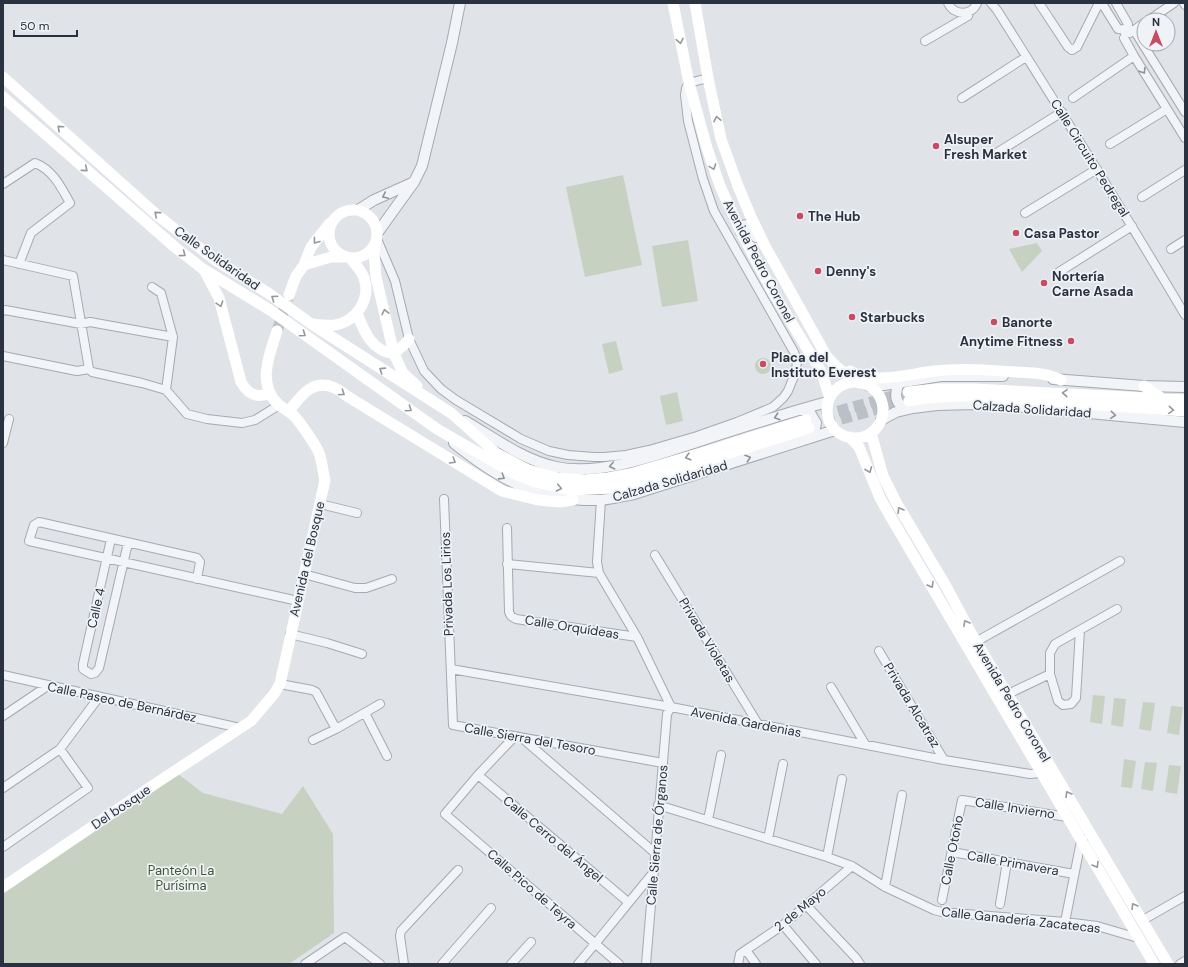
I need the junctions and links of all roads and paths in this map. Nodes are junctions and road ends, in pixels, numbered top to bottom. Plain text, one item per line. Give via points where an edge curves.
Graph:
1 (460, 3) edge
2 (673, 3) edge
3 (694, 3) edge
4 (948, 3) edge
5 (977, 3) edge
6 (991, 3) edge
7 (1039, 3) edge
8 (1099, 3) edge
9 (1103, 3) edge
10 (1116, 3) edge
11 (1174, 3) edge
12 (969, 12) junction
13 (1161, 12) edge
14 (1134, 30) joint
15 (1125, 33) junction
16 (925, 41) dead end
17 (1134, 56) junction
18 (1026, 57) junction
19 (3, 77) edge
20 (708, 78) junction
21 (689, 84) junction
22 (3, 97) edge
23 (962, 98) dead end
24 (1073, 98) dead end
25 (1166, 109) junction
26 (1062, 112) junction
27 (1185, 112) edge
28 (1185, 138) edge
29 (1110, 144) dead end
30 (995, 154) dead end
31 (1097, 169) junction
32 (1185, 170) edge
33 (414, 182) junction
34 (3, 184) edge
35 (1142, 197) dead end
36 (358, 210) junction
37 (1025, 212) dead end
38 (333, 220) junction
39 (1132, 226) junction
40 (740, 232) junction
41 (377, 239) junction
42 (1185, 240) edge
43 (1171, 248) dead end
44 (347, 257) junction
45 (3, 260) edge
46 (774, 260) junction
47 (19, 264) junction
48 (304, 265) junction
49 (204, 269) junction
50 (1059, 272) dead end
51 (785, 281) junction
52 (152, 286) dead end
53 (289, 296) tunnel mouth
54 (4, 311) edge
55 (356, 313) junction
56 (1185, 315) edge
57 (310, 323) junction
58 (81, 324) junction
59 (277, 331) tunnel mouth
60 (173, 337) junction
61 (409, 340) junction
62 (394, 354) junction
63 (3, 356) edge
64 (89, 369) junction
65 (1061, 380) junction
66 (904, 381) junction
67 (864, 385) junction
68 (1144, 386) junction
69 (1185, 387) edge
70 (166, 390) junction
71 (270, 393) junction
72 (1160, 398) junction
73 (828, 399) junction
74 (1185, 400) edge
75 (909, 401) junction
76 (436, 404) junction
77 (284, 408) junction
78 (793, 411) junction
79 (1185, 411) edge
80 (451, 413) junction
81 (9, 419) dead end
82 (881, 420) junction
83 (1185, 422) edge
84 (437, 429) junction
85 (835, 430) junction
86 (871, 433) junction
87 (850, 437) junction
88 (804, 440) junction
89 (3, 442) edge
90 (444, 499) dead end
91 (573, 500) junction
92 (602, 500) junction
93 (320, 504) junction
94 (357, 513) dead end
95 (507, 528) dead end
96 (111, 539) junction
97 (128, 543) junction
98 (655, 555) dead end
99 (107, 559) junction
100 (1120, 561) dead end
101 (124, 562) junction
102 (507, 564) junction
103 (599, 573) junction
104 (304, 574) junction
105 (198, 579) junction
106 (392, 579) dead end
107 (298, 601) junction
108 (1117, 609) dead end
109 (1080, 630) junction
110 (290, 634) junction
111 (637, 637) junction
112 (972, 644) junction
113 (880, 651) dead end
114 (362, 654) dead end
115 (451, 668) junction
116 (1050, 674) junction
117 (3, 676) edge
118 (280, 684) junction
119 (49, 686) junction
120 (831, 687) dead end
121 (1008, 694) junction
122 (99, 696) junction
123 (380, 704) dead end
124 (671, 708) junction
125 (365, 713) junction
126 (3, 716) edge
127 (758, 724) junction
128 (240, 728) junction
129 (336, 729) junction
130 (518, 737) junction
131 (313, 740) dead end
132 (865, 744) junction
133 (60, 749) junction
134 (721, 755) dead end
135 (388, 756) dead end
136 (944, 760) junction
137 (663, 762) junction
138 (783, 764) dead end
139 (1041, 773) junction
140 (478, 775) junction
141 (842, 779) dead end
142 (3, 788) edge
143 (902, 795) dead end
144 (962, 800) joint
145 (658, 805) junction
146 (1068, 817) junction
147 (708, 820) junction
148 (1089, 830) junction
149 (768, 839) junction
150 (1081, 841) junction
151 (3, 847) edge
152 (952, 852) junction
153 (655, 853) junction
154 (827, 857) junction
155 (1007, 862) junction
156 (852, 866) junction
157 (458, 870) dead end
158 (654, 873) junction
159 (1074, 874) junction
160 (3, 887) edge
161 (885, 887) junction
162 (1185, 896) edge
163 (942, 900) dead end
164 (628, 902) junction
165 (1000, 904) dead end
166 (806, 906) junction
167 (491, 908) dead end
168 (1143, 920) junction
169 (1065, 922) junction
170 (783, 925) junction
171 (1138, 938) junction
172 (531, 942) dead end
173 (595, 944) junction
174 (746, 950) junction
175 (1185, 961) edge
176 (305, 964) edge
177 (380, 964) edge
178 (404, 964) edge
179 (442, 964) edge
180 (511, 964) edge
181 (578, 964) edge
182 (618, 964) edge
183 (646, 964) edge
184 (738, 964) edge
185 (756, 964) edge
186 (816, 964) edge
187 (860, 964) edge
188 (1154, 964) edge
189 (1168, 964) edge
190 (1180, 964) edge

1 - 33 street via 422,166
2 -> 21 main road, Avenida Pedro Coronel
3 - 20 main road, Avenida Pedro Coronel
4 - 12 street via 950,8 959,13
5 - 12 street
6 - 18 street, Calle Circuito Pedregal
7 - 8 street via 1068,48 1072,50 1077,47
9 - 15 street via 1118,29
10 - 15 street via 1128,24
11 - 13 street
12 - 16 street via 968,16
14 - 15 street
14 - 27 street
15 - 17 street
17 - 24 street
17 -> 25 street
18 - 23 street
18 - 26 street, Calle Circuito Pedregal
57 -> 19 main road, Calle Solidaridad via 218,261 164,220
20 - 21 street
46 -> 20 main road, Avenida Pedro Coronel via 750,217 738,186 721,139
21 -> 40 main road, Avenida Pedro Coronel via 712,164
21 - 61 street via 685,95 688,121 714,211 797,361 788,391 773,408 697,436 649,450 604,458 568,455 549,451 521,439 451,397 424,371
22 -> 49 main road, Calle Solidaridad via 176,248
25 - 28 street
25 - 29 street
26 - 30 street
26 - 31 street, Calle Circuito Pedregal
31 - 37 street
31 - 39 street, Calle Circuito Pedregal
32 - 35 street
33 -> 36 street
33 - 41 street
34 - 47 street via 35,163 59,182 70,203 31,233
36 - 38 main road via 344,211
36 - 41 main road via 374,220
38 - 44 main road via 330,225 331,245
38 -> 48 main road via 311,247
39 - 50 street
39 - 56 street, Calle Circuito Pedregal
40 - 46 street via 742,226 751,227 766,257
40 - 73 main road, Avenida Pedro Coronel via 822,373
41 - 44 main road via 370,252 364,256
41 - 61 street via 395,282
62 -> 41 main road via 376,277 374,253
42 - 43 street
44 - 48 main road via 331,257
44 - 55 main road via 358,266 366,288 364,300
45 - 47 street
46 - 51 main road, Avenida Pedro Coronel
47 - 58 street via 73,276
48 - 53 main road via 296,276
49 -> 71 main road via 219,298 241,382 254,395
49 -> 84 main road, Calle Solidaridad via 270,310
51 - 65 main road via 795,288 831,355 842,365 865,377 880,378 968,370 1048,374
51 - 67 main road, Avenida Pedro Coronel via 827,357 845,375
52 - 60 street via 162,293
54 - 58 street
55 - 57 main road via 351,319 336,325
55 - 62 main road via 368,339 382,350
76 -> 57 main road, Calle Solidaridad
58 - 60 street via 90,322
58 - 64 street
59 - 71 main road via 266,369
60 - 70 street
61 - 62 main road
62 - 76 main road via 403,373
63 - 64 street via 77,371
64 - 70 street via 92,372
65 - 66 street via 956,375
65 - 68 street
66 - 67 street
66 - 75 street via 898,385 896,395 904,408
67 - 73 main road via 851,383 842,386
67 - 82 main road via 880,397 883,412
68 - 69 street
68 - 72 main road
70 - 77 street via 187,414 208,419 242,423
71 - 77 main road, Avenida del Bosque
72 - 74 main road, Calzada Solidaridad
72 -> 75 main road, Calzada Solidaridad via 975,388 938,389
73 - 78 street
73 - 85 main road via 827,415
75 -> 79 main road, Calzada Solidaridad via 963,396
75 - 82 street, Calzada Solidaridad
75 -> 83 street, Calzada Solidaridad via 937,405 1025,407
76 - 80 main road, Calle Solidaridad
77 -> 91 main road via 313,387 321,385 335,388 502,491 538,500
77 - 93 main road, Avenida del Bosque via 297,418 319,453 325,480
78 -> 80 street via 625,463 599,469 578,470 558,468 520,454
78 - 88 street via 809,411 814,419 814,433
84 -> 80 main road, Calzada Solidaridad via 515,474 548,486 584,490 628,484 807,424 630,474 572,480 528,470 496,453
81 - 89 street
82 - 86 main road
84 -> 91 street, Calzada Solidaridad via 475,460 507,480 540,494
85 - 87 main road
85 - 88 street, Calzada Solidaridad
86 - 87 main road via 861,437
112 -> 86 main road, Avenida Pedro Coronel via 947,588 883,476
87 -> 112 main road, Avenida Pedro Coronel via 859,447 886,509
92 -> 88 street, Calzada Solidaridad via 634,494
90 - 115 street, Privada Los Lirios
91 - 92 street, Calzada Solidaridad
92 - 103 street, Calle Orquídeas via 597,562
93 - 94 street
93 - 104 main road, Avenida del Bosque
95 - 102 street, Calle Orquídeas
96 - 97 street
96 - 99 street, Calle 4
96 - 99 street via 39,522 34,525 29,541
97 - 101 street
97 - 105 street via 197,558 200,562
98 - 127 street, Privada Violetas
99 - 101 street
99 - 101 street, Calle 4 via 83,664 83,669 91,674 96,673 99,668
100 - 112 street
101 - 105 street
102 - 103 street
102 - 111 street, Calle Orquídeas via 509,612 516,619
103 - 111 street, Calle Orquídeas
104 - 106 street via 355,588 366,588
104 - 107 main road, Avenida del Bosque
105 - 107 street
107 - 110 main road, Avenida del Bosque
108 - 109 street
109 - 116 street via 1055,644 1050,653
109 - 116 street via 1076,698 1071,704 1063,705 1058,701
110 - 114 street
110 - 118 main road, Avenida del Bosque
111 - 124 street, Calle Orquídeas
112 - 121 main road, Avenida Pedro Coronel
112 - 139 main road, Avenida Pedro Coronel
113 - 136 street, Privada Alcatraz
115 - 124 street, Avenida Gardenias
115 - 130 street, Calle Sierra del Tesoro via 454,725
116 - 121 street
117 - 119 street, Calle Paseo de Bernárdez
118 - 128 main road, Avenida del Bosque via 251,721
118 - 129 street via 316,692
119 - 122 street, Calle Paseo de Bernárdez
119 - 126 street
120 - 132 street
148 -> 121 main road, Avenida Pedro Coronel
122 - 128 street, Calle Paseo de Bernárdez
122 - 133 street
123 - 125 street
124 - 127 street, Avenida Gardenias
124 - 137 street, Calle Sierra de Órganos via 667,714
125 - 129 street
125 - 135 street
127 - 132 street, Avenida Gardenias
128 - 160 main road, Del bosque
129 - 131 street
130 - 137 street, Calle Sierra del Tesoro
130 - 140 street
130 - 153 street
132 - 136 street, Avenida Gardenias
133 - 142 street
133 - 151 street via 88,788
134 - 147 street
136 - 139 street, Avenida Gardenias via 1030,774
137 - 145 street, Calle Sierra de Órganos
138 - 149 street
139 - 146 main road, Avenida Pedro Coronel
140 - 164 street, Calle Cerro del Ángel
140 - 173 street, Calle Pico de Teyra via 445,814
141 - 154 street
143 - 161 street
144 - 146 street, Calle Invierno
144 - 152 street, Calle Otoño
145 - 147 street, Calle Ganadería Zacatecas
145 - 153 street, Calle Sierra de Órganos
146 - 150 main road, Avenida Pedro Coronel
147 - 149 street, Calle Ganadería Zacatecas
148 - 150 street
168 -> 148 main road, Avenida Pedro Coronel
149 - 154 street, Calle Ganadería Zacatecas
150 - 159 street
150 -> 171 main road, Avenida Pedro Coronel
152 - 155 street, Calle Primavera
152 - 163 street, Calle Otoño
153 - 158 street, Calle Sierra de Órganos
154 - 156 street, Calle Ganadería Zacatecas
155 - 159 street, Calle Primavera
155 - 165 street
156 - 161 street, Calle Ganadería Zacatecas
156 - 166 street, 2 de Mayo
157 - 178 street via 401,931
158 - 164 street
158 - 183 street, Calle Sierra de Órganos
159 - 169 street
161 - 169 street, Calle Ganadería Zacatecas via 942,912
162 - 168 street
164 - 173 street
166 - 170 street, 2 de Mayo
166 - 187 street
167 - 179 street
168 - 189 main road, Avenida Pedro Coronel
169 - 171 street, Calle Ganadería Zacatecas via 1097,926
170 - 174 street, 2 de Mayo
170 - 186 street, 2 de Mayo
171 - 188 main road, Avenida Pedro Coronel
172 - 180 street
173 - 181 street
173 - 182 street, Calle Pico de Teyra
174 - 184 street via 740,954
174 - 185 street
175 - 190 street
176 - 177 street via 346,937

